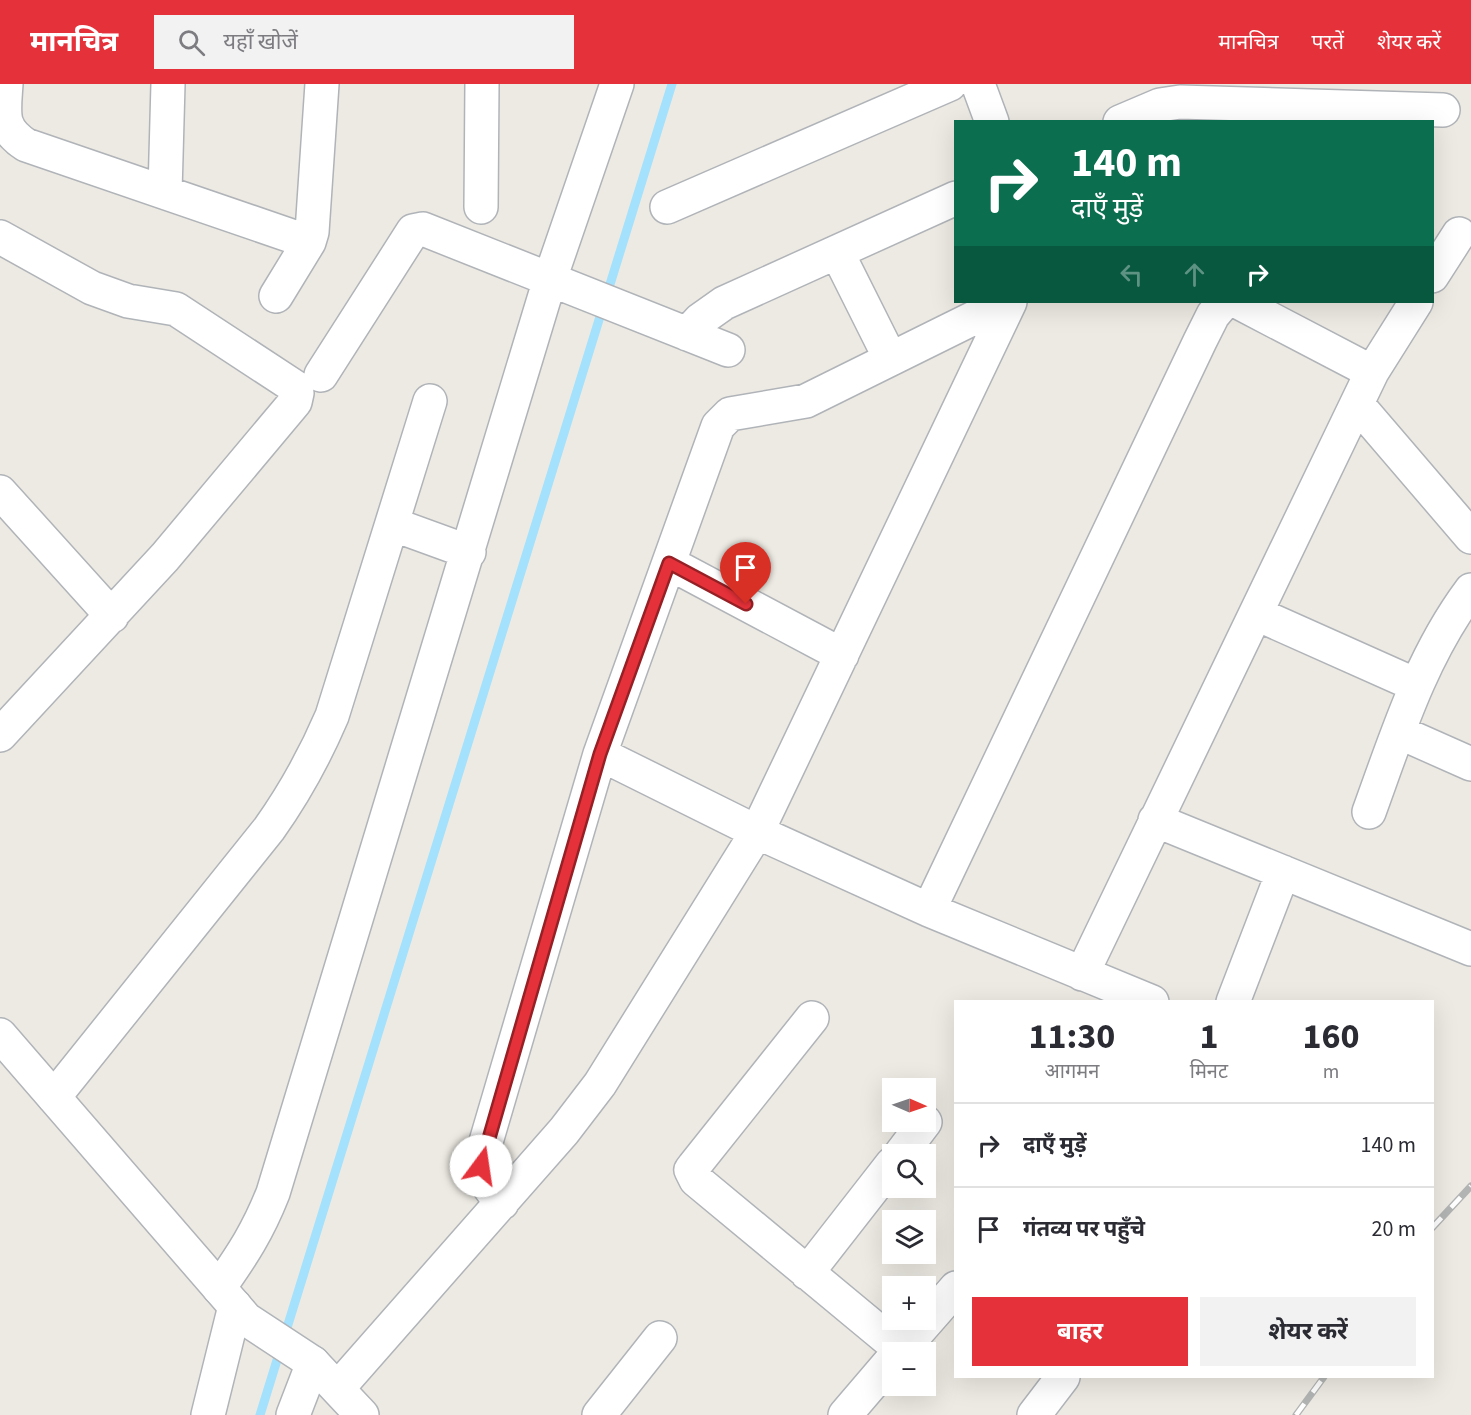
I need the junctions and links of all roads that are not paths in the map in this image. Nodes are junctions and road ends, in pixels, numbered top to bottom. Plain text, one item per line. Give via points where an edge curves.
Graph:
1 (6, 84) edge
2 (168, 84) edge
3 (322, 84) edge
4 (482, 84) edge
5 (617, 84) edge
6 (950, 84) edge
7 (978, 84) edge
8 (1361, 96) edge
9 (1443, 110) dead end
10 (991, 120) edge
11 (1125, 120) edge
12 (165, 192) junction
13 (954, 199) edge
14 (481, 207) dead end
15 (667, 207) dead end
16 (1459, 234) dead end
17 (0, 237) edge
18 (309, 242) junction
19 (837, 252) junction
20 (1434, 273) edge
21 (555, 281) junction
22 (276, 296) dead end
23 (1006, 303) edge
24 (1008, 303) edge
25 (1223, 303) edge
26 (1240, 303) edge
27 (1415, 303) edge
28 (687, 334) junction
29 (728, 350) dead end
30 (890, 358) junction
31 (1372, 372) junction
32 (321, 375) dead end
33 (430, 401) dead end
34 (1357, 404) junction
35 (0, 492) edge
36 (392, 524) junction
37 (1471, 537) edge
38 (469, 552) junction
39 (669, 563) junction
40 (1471, 590) edge
41 (1257, 614) junction
42 (112, 616) junction
43 (842, 655) junction
44 (1416, 685) junction
45 (1399, 732) junction
46 (0, 735) edge
47 (600, 754) junction
48 (1471, 764) edge
49 (1369, 812) dead end
50 (1155, 820) junction
51 (758, 832) junction
52 (1283, 872) junction
53 (929, 910) junction
54 (1471, 949) edge
55 (1082, 974) junction
56 (1147, 1000) edge
57 (1234, 1000) edge
58 (812, 1018) dead end
59 (0, 1035) edge
60 (54, 1097) junction
61 (918, 1132) edge
62 (908, 1144) edge
63 (882, 1177) edge
64 (502, 1203) junction
65 (807, 1273) junction
66 (954, 1290) edge
67 (234, 1304) junction
68 (660, 1338) dead end
69 (884, 1342) edge
70 (908, 1342) edge
71 (304, 1358) junction
72 (882, 1372) edge
73 (1063, 1378) edge
74 (338, 1388) junction
75 (208, 1415) edge
76 (293, 1415) edge
77 (362, 1415) edge
78 (599, 1415) edge
79 (845, 1415) edge
80 (1034, 1415) edge

1 - 12 street via 4,118 13,138
2 - 12 street
3 - 18 street via 314,220
4 - 14 street
5 - 21 street
6 - 15 street
7 - 10 street
8 - 9 street
8 - 11 street via 1180,102 1160,105
12 - 18 street
13 - 19 street
16 - 20 street
17 - 42 street via 100,291 176,309 295,387 297,393 296,402
18 - 22 street
19 - 28 street via 724,303
19 - 30 street
21 - 28 street
21 - 32 street via 434,232 413,231
21 - 38 street
23 - 30 street
24 - 43 street
25 - 53 street via 1200,341
26 - 31 street
27 - 31 street
28 - 29 street
30 - 39 street via 806,401 730,414 712,439
31 - 34 street
33 - 36 street
34 - 37 street
34 - 41 street
35 - 42 street
36 - 38 street
36 - 60 street via 332,716 292,796
38 - 67 street via 273,1192 249,1245
39 - 43 street
39 - 47 street
40 - 44 street
41 - 44 street
41 - 50 street
42 - 46 street
43 - 51 street
44 - 45 street
45 - 48 street
45 - 49 street
47 - 51 street
47 - 64 street via 483,1152 483,1181
50 - 52 street
50 - 55 street
51 - 53 street
51 - 64 street via 600,1084
52 - 54 street
52 - 57 street
53 - 55 street
55 - 56 street
58 - 65 street via 691,1170 696,1180
59 - 60 street
60 - 67 street
61 - 62 street
63 - 65 street
64 - 74 street
65 - 69 street
66 - 70 street
67 - 71 street
67 - 75 street
68 - 78 street
71 - 74 street
71 - 76 street
72 - 79 street
73 - 80 street
74 - 77 street

